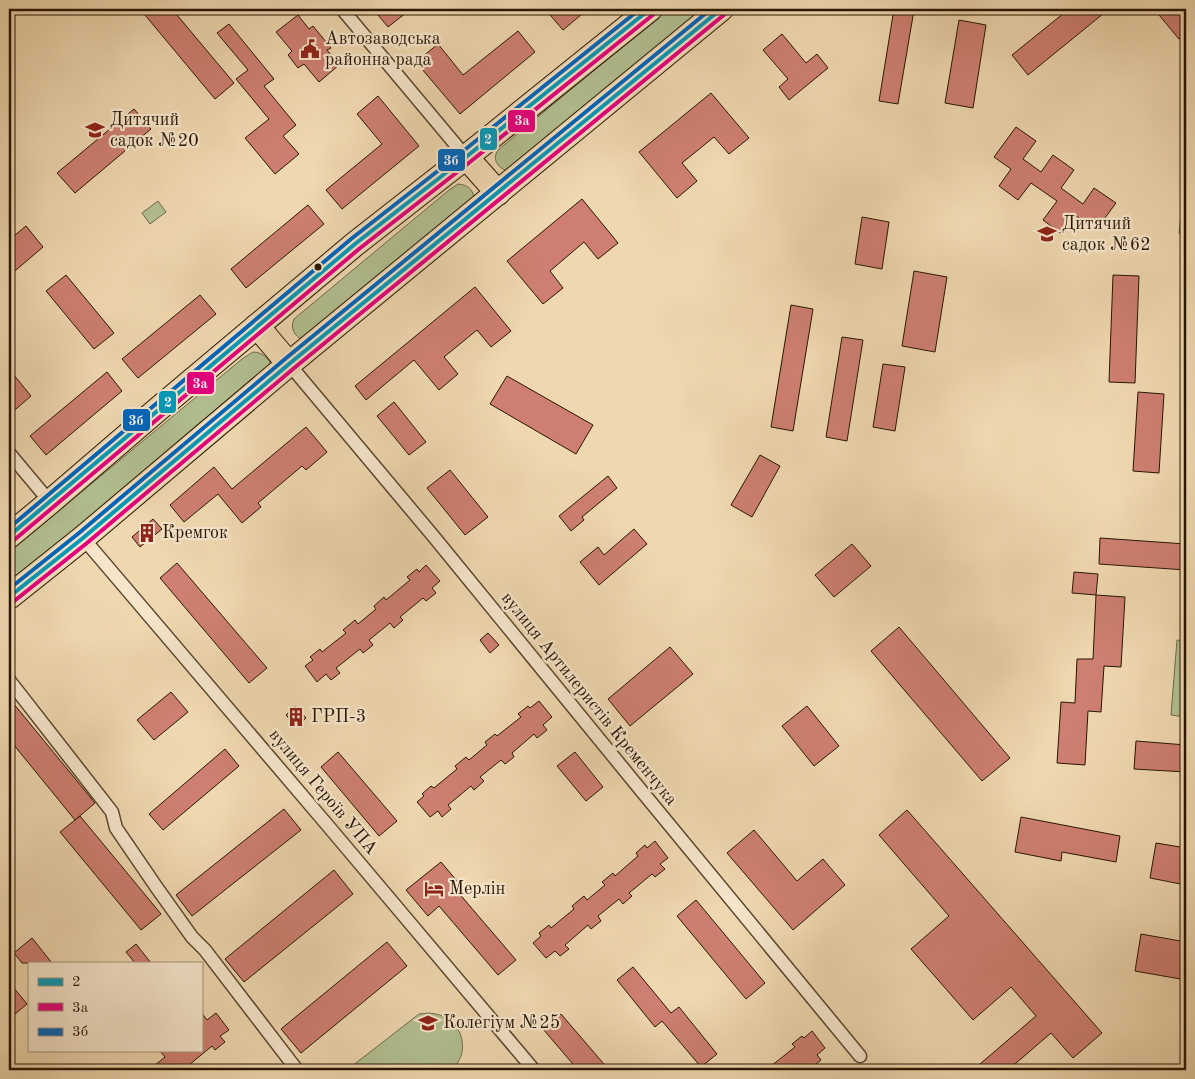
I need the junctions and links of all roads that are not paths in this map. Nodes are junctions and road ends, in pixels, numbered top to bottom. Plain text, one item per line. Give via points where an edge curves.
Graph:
1 (342, 9) edge
2 (650, 9) edge
3 (721, 9) edge
4 (466, 157) junction
5 (498, 193) junction
6 (257, 326) junction
7 (289, 364) junction
8 (9, 453) edge
9 (50, 502) junction
10 (9, 536) edge
11 (83, 538) junction
12 (9, 597) edge
13 (9, 680) edge
14 (860, 1056) dead end
15 (297, 1070) edge
16 (534, 1070) edge

1 - 4 street
2 - 4 highway
3 - 5 highway
4 - 5 highway
4 - 6 highway
5 - 7 highway
6 - 7 highway
6 - 9 highway
7 - 11 highway
7 - 14 street, вулиця Артилеристів Кременчука
8 - 9 street
9 - 10 highway
11 - 12 highway
11 - 16 street, вулиця Героїв УПА
13 - 15 street via 112,812 116,828 192,937

